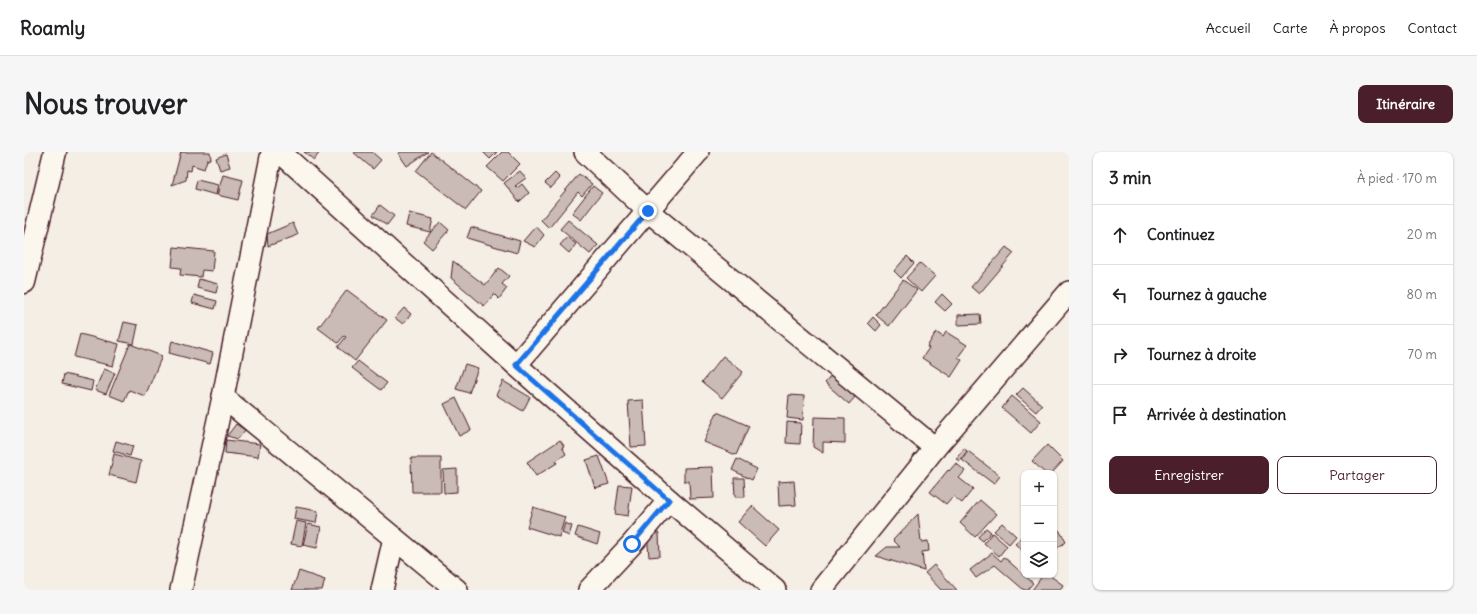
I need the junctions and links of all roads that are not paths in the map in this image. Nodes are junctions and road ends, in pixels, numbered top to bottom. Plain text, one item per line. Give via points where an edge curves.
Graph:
1 (55, 152) edge
2 (272, 152) edge
3 (280, 152) edge
4 (585, 152) edge
5 (698, 152) edge
6 (648, 211) junction
7 (24, 282) edge
8 (1069, 292) edge
9 (516, 365) junction
10 (222, 397) junction
11 (935, 448) junction
12 (669, 500) junction
13 (394, 538) junction
14 (181, 590) edge
15 (382, 590) edge
16 (457, 590) edge
17 (589, 590) edge
18 (775, 590) edge
19 (821, 590) edge

1 - 7 street
2 - 10 street
3 - 9 street
4 - 6 street
5 - 6 street
6 - 9 street
6 - 11 street
8 - 11 street
9 - 12 street
10 - 13 street
10 - 14 street
11 - 19 street
12 - 17 street
12 - 18 street
13 - 15 street
13 - 16 street

